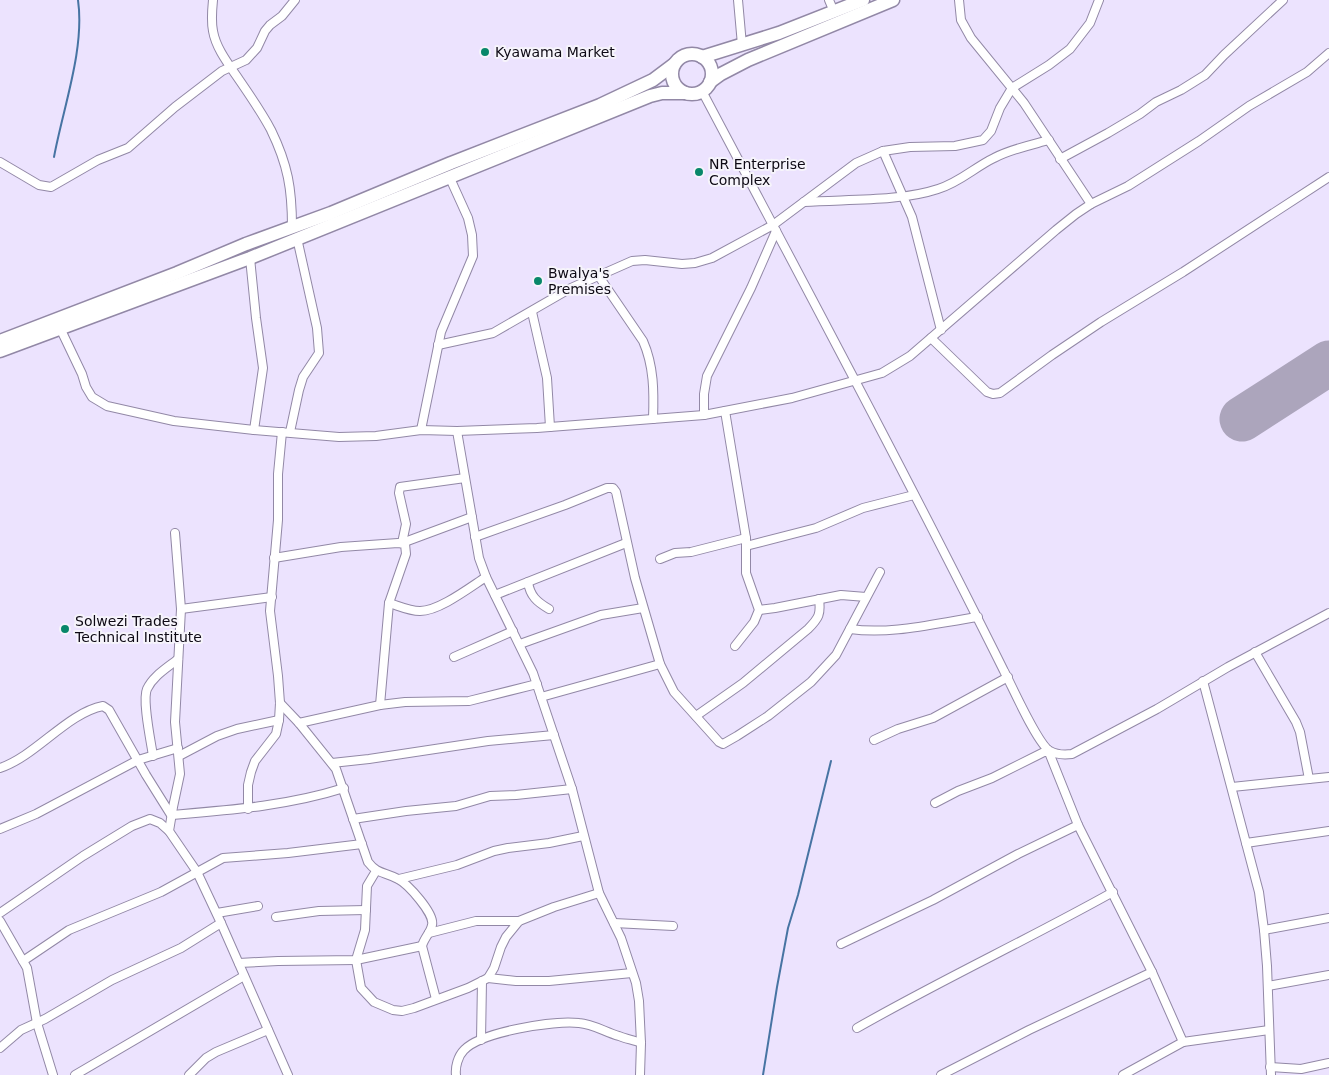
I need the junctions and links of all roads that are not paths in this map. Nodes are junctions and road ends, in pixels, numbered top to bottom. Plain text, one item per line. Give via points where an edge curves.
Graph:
1 (213, 0) edge
2 (296, 0) edge
3 (738, 0) edge
4 (863, 0) edge
5 (893, 0) edge
6 (959, 0) edge
7 (1099, 0) edge
8 (1284, 0) edge
9 (832, 6) edge
10 (742, 45) junction
11 (1329, 53) edge
12 (702, 57) junction
13 (673, 65) junction
14 (230, 66) junction
15 (706, 87) junction
16 (1012, 88) junction
17 (685, 93) junction
18 (1049, 140) junction
19 (883, 152) junction
20 (1060, 159) junction
21 (0, 162) edge
22 (450, 176) junction
23 (1329, 177) edge
24 (903, 197) junction
25 (804, 202) junction
26 (1091, 204) junction
27 (774, 228) junction
28 (295, 232) junction
29 (250, 258) junction
30 (598, 276) junction
31 (532, 312) junction
32 (61, 330) junction
33 (941, 330) junction
34 (932, 338) junction
35 (0, 341) edge
36 (438, 345) junction
37 (0, 351) edge
38 (854, 381) junction
39 (725, 411) junction
40 (704, 415) junction
41 (653, 419) junction
42 (550, 427) junction
43 (254, 430) junction
44 (421, 430) junction
45 (457, 431) junction
46 (286, 432) junction
47 (465, 478) junction
48 (914, 495) junction
49 (472, 517) junction
50 (175, 533) dead end
51 (475, 537) junction
52 (746, 542) junction
53 (402, 543) junction
54 (626, 543) junction
55 (274, 558) junction
56 (660, 559) dead end
57 (880, 572) dead end
58 (486, 577) junction
59 (528, 582) junction
60 (495, 595) junction
61 (866, 597) junction
62 (272, 598) junction
63 (819, 599) junction
64 (389, 603) junction
65 (643, 608) junction
66 (181, 609) junction
67 (550, 609) dead end
68 (759, 610) junction
69 (1329, 613) edge
70 (978, 617) junction
71 (850, 629) junction
72 (513, 631) junction
73 (520, 644) junction
74 (734, 646) dead end
75 (1255, 652) junction
76 (454, 657) dead end
77 (178, 659) junction
78 (660, 664) junction
79 (1008, 677) junction
80 (1203, 681) junction
81 (537, 684) junction
82 (541, 697) junction
83 (280, 703) junction
84 (380, 705) junction
85 (696, 716) junction
86 (279, 720) junction
87 (300, 723) junction
88 (554, 735) junction
89 (874, 740) dead end
90 (1048, 750) junction
91 (178, 752) junction
92 (153, 756) junction
93 (138, 760) junction
94 (332, 763) junction
95 (0, 768) edge
96 (1329, 777) edge
97 (1309, 779) junction
98 (1232, 787) junction
99 (344, 788) junction
100 (572, 789) junction
101 (935, 803) dead end
102 (248, 809) junction
103 (171, 815) junction
104 (353, 820) junction
105 (1078, 824) junction
106 (0, 829) edge
107 (169, 831) junction
108 (1329, 831) edge
109 (583, 836) junction
110 (1246, 843) junction
111 (362, 844) junction
112 (376, 870) junction
113 (197, 872) junction
114 (399, 879) junction
115 (1113, 892) junction
116 (599, 893) junction
117 (258, 906) dead end
118 (366, 910) junction
119 (0, 913) edge
120 (217, 913) junction
121 (276, 917) dead end
122 (1329, 918) edge
123 (0, 921) edge
124 (518, 921) junction
125 (221, 923) junction
126 (614, 923) junction
127 (673, 926) dead end
128 (1264, 930) junction
129 (429, 933) junction
130 (840, 944) dead end
131 (422, 946) junction
132 (356, 960) junction
133 (23, 961) junction
134 (239, 963) junction
135 (1152, 972) junction
136 (632, 973) junction
137 (1329, 975) edge
138 (244, 976) junction
139 (485, 980) junction
140 (1268, 986) junction
141 (436, 999) junction
142 (37, 1023) junction
143 (858, 1028) dead end
144 (268, 1030) junction
145 (1269, 1030) junction
146 (481, 1040) junction
147 (1183, 1042) junction
148 (641, 1043) junction
149 (0, 1048) edge
150 (1329, 1063) edge
151 (1270, 1071) edge
152 (53, 1075) edge
153 (75, 1075) edge
154 (189, 1075) edge
155 (288, 1075) edge
156 (456, 1075) edge
157 (640, 1075) edge
158 (941, 1075) edge
159 (1123, 1075) edge

1 - 14 street via 213,32
2 - 14 street via 270,24 252,55
3 - 10 street
4 - 9 highway
5 - 15 highway via 748,60 721,74
6 - 16 street via 961,20 966,30
7 - 16 street via 1090,23 1070,49
8 - 20 street via 1205,75
9 - 10 highway
10 - 12 highway
11 - 26 street via 1307,72 1249,106 1199,141 1128,186
12 - 13 highway via 686,54
12 - 15 highway via 712,74
13 - 17 highway via 673,82
13 - 28 highway via 653,80 600,105 451,163
14 - 21 street via 175,106 128,148 98,160 56,185 39,185
14 - 28 street via 254,100 282,156 292,196
15 - 17 highway via 692,94
15 - 27 street
16 - 18 street
16 - 19 street via 997,113 991,131 983,140 955,146 910,147
17 - 22 highway via 650,96
18 - 20 street
18 - 24 street via 1006,152 948,186
19 - 24 street
19 - 25 street via 856,163
20 - 26 street
22 - 28 highway
22 - 36 street via 468,218 472,256 445,319
23 - 34 street via 1101,322 1000,393 987,392
24 - 25 street
24 - 33 street via 916,231
25 - 27 street
26 - 33 street via 1056,230
27 - 30 street via 704,260 682,264 638,260
27 - 38 street
27 - 40 street via 751,288 707,376
28 - 29 highway
28 - 35 highway
28 - 46 street via 317,328 319,353 304,377
29 - 32 highway
29 - 43 street via 263,368
30 - 31 street
30 - 41 street via 648,351 653,373
31 - 36 street via 492,333
31 - 42 street via 546,378
32 - 37 highway
32 - 43 street via 92,397 107,406 174,421
33 - 34 street
34 - 38 street via 897,365
36 - 44 street
38 - 39 street via 792,398
38 - 48 street
39 - 40 street
39 - 52 street
40 - 41 street
41 - 42 street
42 - 45 street
43 - 46 street
44 - 45 street
44 - 46 street via 340,437
45 - 47 street
46 - 55 street via 278,474
47 - 49 street
47 - 53 street via 400,487 406,524
48 - 52 street via 863,508 816,528
48 - 70 street
49 - 51 street
49 - 53 street
50 - 66 street
51 - 54 street via 612,487 616,492
51 - 58 street
52 - 56 street via 675,553
52 - 68 street via 746,573
53 - 55 street
53 - 64 street via 406,554
54 - 59 street
54 - 65 street
55 - 62 street
57 - 61 street
58 - 60 street
58 - 64 street via 432,609 413,610
59 - 60 street
59 - 67 street via 533,596
60 - 72 street
61 - 63 street via 841,595
61 - 71 street
62 - 66 street
62 - 83 street via 270,610
63 - 68 street
63 - 85 street via 818,619 808,629 743,683
64 - 84 street
65 - 73 street via 601,615
65 - 78 street
66 - 77 street
68 - 74 street via 754,622
69 - 75 street
70 - 71 street via 885,630
70 - 79 street
71 - 85 street via 836,655 811,682 729,741 719,742
72 - 73 street
72 - 76 street
73 - 81 street
75 - 80 street
75 - 97 street via 1296,722
77 - 91 street via 175,722
77 - 92 street via 146,690
78 - 82 street
78 - 85 street via 674,692
79 - 89 street via 933,718
79 - 90 street
80 - 90 street via 1072,754 1058,755
80 - 98 street
81 - 82 street
81 - 84 street via 469,701
82 - 88 street
83 - 86 street
83 - 87 street
84 - 87 street
86 - 91 street via 237,729
86 - 102 street via 276,734 255,761 251,772
87 - 94 street
88 - 94 street
88 - 100 street
90 - 101 street
90 - 105 street
91 - 92 street
91 - 103 street via 180,774
92 - 93 street
93 - 95 street via 109,710 103,706 86,712 25,755
93 - 103 street
93 - 106 street via 36,814
94 - 99 street
96 - 97 street
97 - 98 street
98 - 110 street
99 - 102 street via 301,800
99 - 104 street
100 - 104 street via 490,796 456,806
100 - 109 street
102 - 103 street
103 - 107 street
104 - 111 street
105 - 115 street
105 - 130 street via 933,900
107 - 113 street
107 - 119 street via 150,819 132,826
108 - 110 street
109 - 114 street via 508,848
109 - 116 street
110 - 128 street via 1256,878
111 - 112 street via 368,862
111 - 113 street via 222,858
112 - 114 street
112 - 118 street via 367,886
113 - 120 street
113 - 133 street via 161,892 69,930
114 - 129 street via 432,917
115 - 135 street
115 - 143 street
116 - 124 street
116 - 126 street
117 - 120 street
118 - 121 street via 320,911
118 - 132 street via 365,930
120 - 125 street
122 - 128 street
123 - 133 street
124 - 129 street via 476,921
124 - 139 street via 506,937 494,968
125 - 134 street
125 - 142 street
126 - 127 street
126 - 136 street
128 - 140 street
129 - 131 street
131 - 132 street
131 - 141 street
132 - 134 street
132 - 141 street via 361,988 383,1007 402,1011
133 - 142 street via 29,976
134 - 138 street
135 - 147 street
135 - 158 street
136 - 139 street via 549,981
136 - 148 street via 638,993
137 - 140 street
138 - 144 street
138 - 153 street
139 - 141 street
139 - 146 street
140 - 145 street
142 - 149 street via 21,1030
142 - 152 street
144 - 154 street via 216,1052
144 - 155 street
145 - 147 street
145 - 151 street
146 - 148 street via 544,1024 570,1022 592,1025
146 - 156 street via 460,1055
147 - 159 street
148 - 157 street
150 - 151 street

